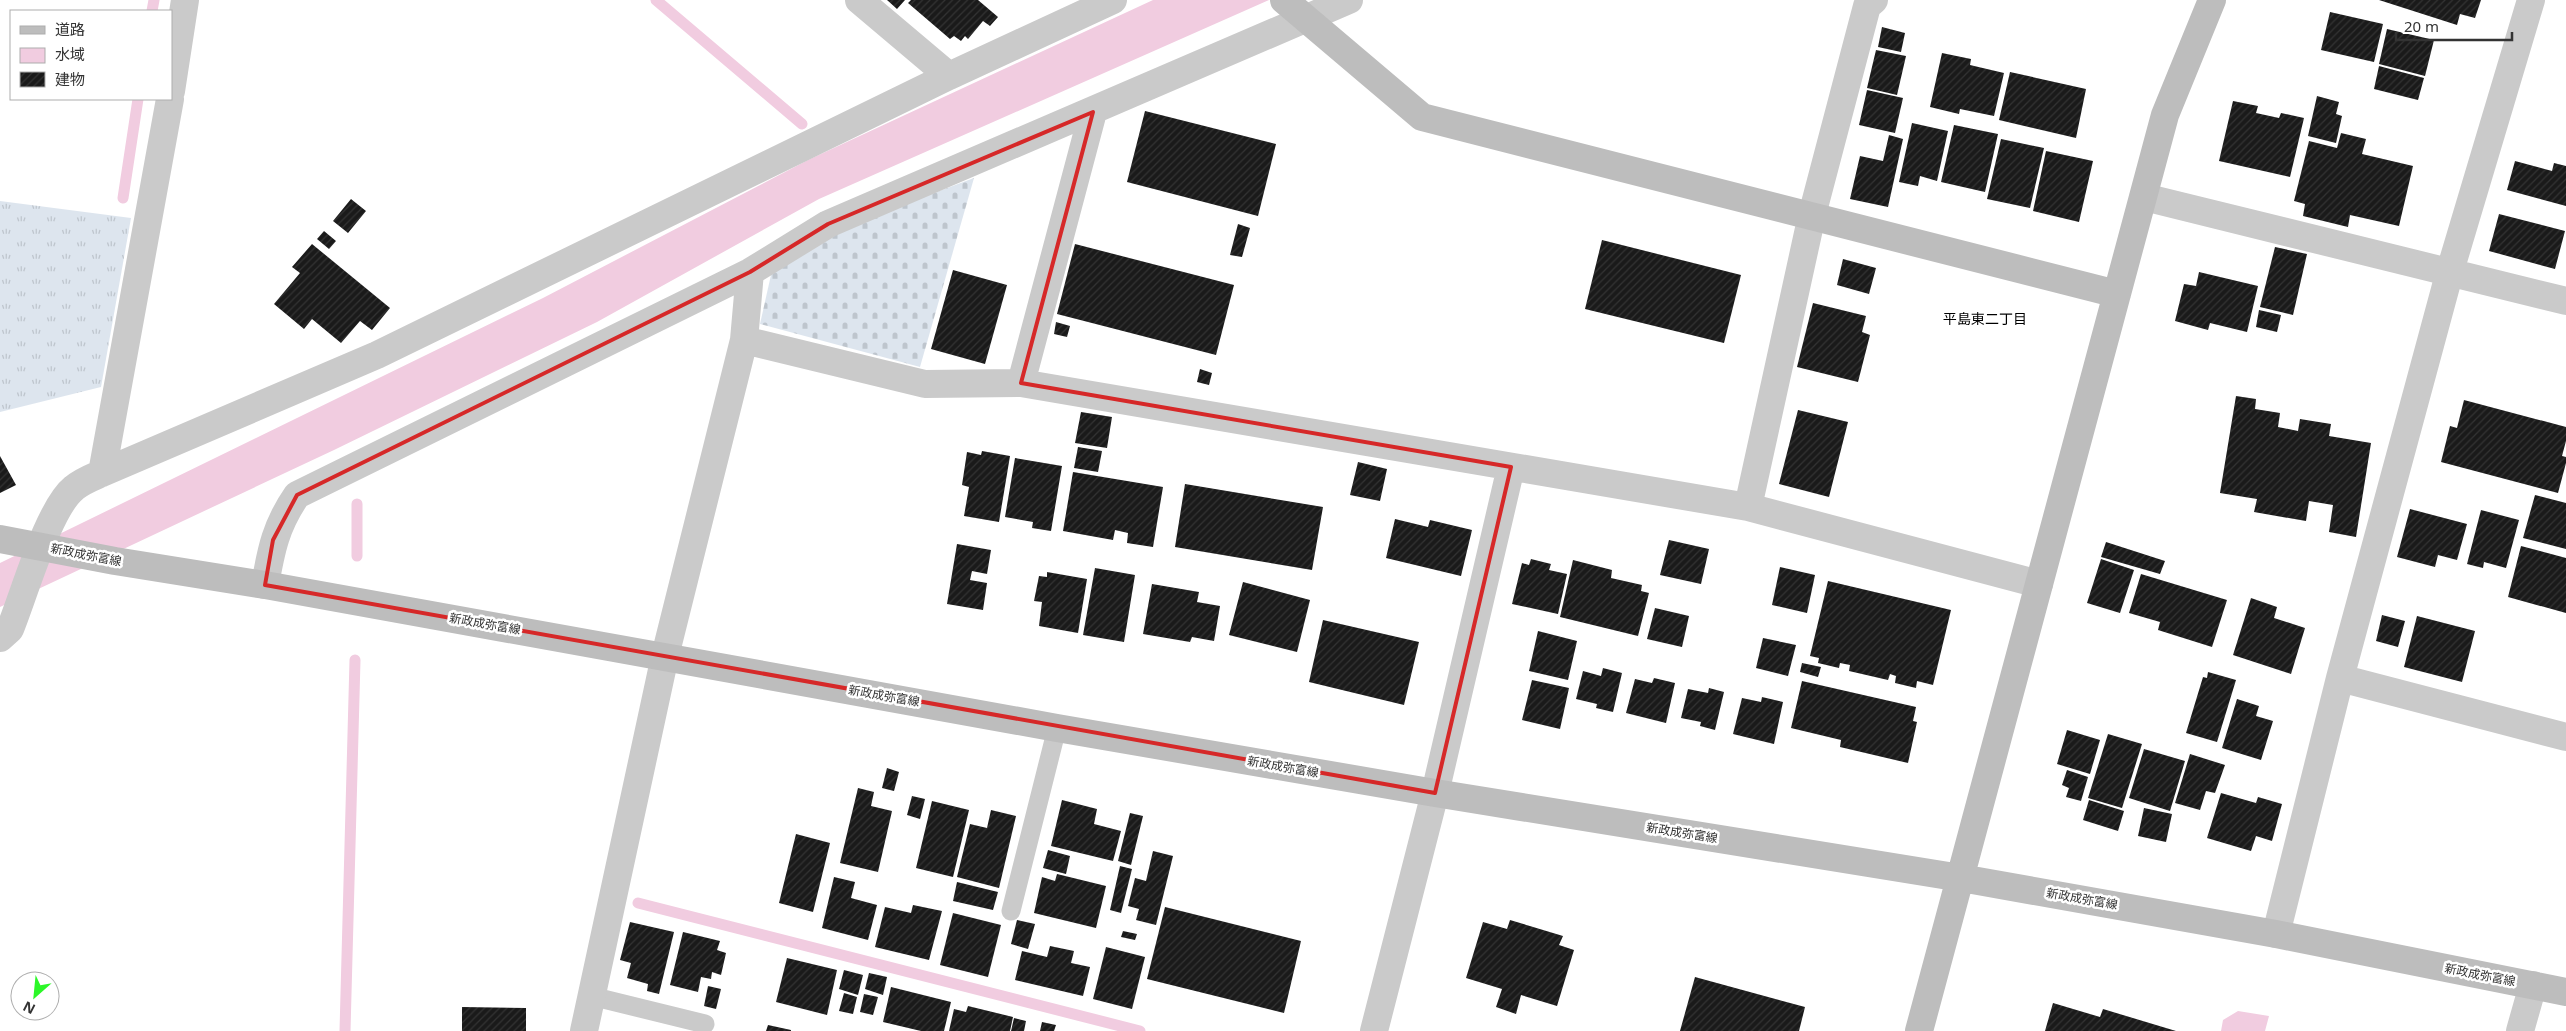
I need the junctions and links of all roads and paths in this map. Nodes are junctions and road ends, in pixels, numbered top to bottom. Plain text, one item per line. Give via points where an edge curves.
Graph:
1 (185, 0) edge
2 (859, 0) edge
3 (1113, 0) edge
4 (1284, 0) edge
5 (1349, 0) edge
6 (1874, 0) edge
7 (2212, 0) edge
8 (2531, 0) edge
9 (1307, 19) junction
10 (949, 76) junction
11 (172, 84) edge
12 (170, 100) edge
13 (1093, 112) junction
14 (2144, 197) junction
15 (1812, 215) junction
16 (2450, 271) junction
17 (750, 272) junction
18 (2117, 294) junction
19 (2566, 301) edge
20 (744, 340) junction
21 (1021, 383) junction
22 (1511, 467) junction
23 (102, 472) junction
24 (1748, 507) junction
25 (45, 536) junction
26 (0, 539) edge
27 (2039, 584) junction
28 (265, 585) junction
29 (0, 638) edge
30 (666, 656) junction
31 (2340, 678) junction
32 (1057, 728) junction
33 (2566, 737) edge
34 (1435, 793) junction
35 (1962, 878) junction
36 (1011, 911) dead end
37 (2276, 934) junction
38 (2533, 985) junction
39 (2566, 992) edge
40 (591, 996) junction
41 (704, 1024) dead end
42 (584, 1031) edge
43 (1374, 1031) edge
44 (1919, 1031) edge
45 (2520, 1031) edge

1 - 11 street
2 - 10 street
3 - 10 street
4 - 9 main road
5 - 9 street
6 - 15 street via 1867,6
7 - 14 main road via 2165,115
8 - 16 street
9 - 13 street
9 - 15 main road via 1422,117
10 - 23 street via 377,354
12 - 23 street
13 - 17 street via 828,224
13 - 21 street
14 - 16 street
14 - 18 main road
15 - 18 main road
15 - 24 street
16 - 19 street
16 - 31 street
17 - 20 street
17 - 28 street via 297,495 284,513 273,540
18 - 27 main road
20 - 21 street via 925,384
20 - 30 street
21 - 22 street
22 - 24 street
22 - 34 street
23 - 25 street via 74,488
24 - 27 street
25 - 26 main road, 新政成弥富線
25 - 28 main road, 新政成弥富線 via 115,561
25 - 29 street via 10,629
27 - 35 main road
28 - 30 main road, 新政成弥富線
30 - 32 main road, 新政成弥富線
30 - 40 street
31 - 33 street
31 - 37 street
32 - 34 main road, 新政成弥富線
32 - 36 lane
34 - 35 main road, 新政成弥富線
34 - 43 street
35 - 37 main road, 新政成弥富線
35 - 44 main road
37 - 38 main road, 新政成弥富線
38 - 39 main road, 新政成弥富線
38 - 45 street
40 - 41 lane
40 - 42 street

